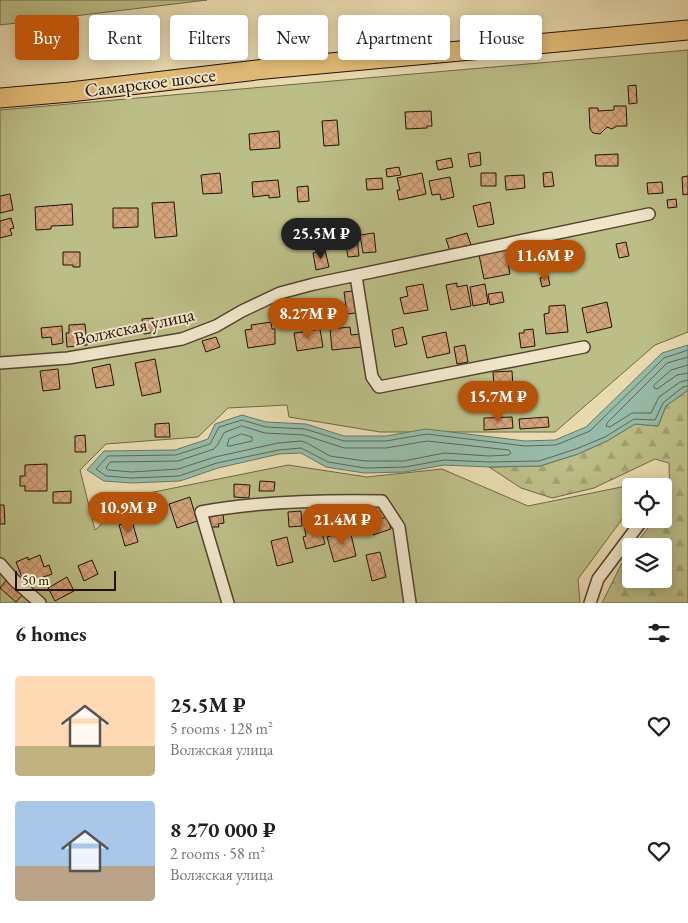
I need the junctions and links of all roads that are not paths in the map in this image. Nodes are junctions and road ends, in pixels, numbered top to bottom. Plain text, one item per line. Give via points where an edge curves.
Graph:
1 (688, 30) edge
2 (0, 98) edge
3 (648, 214) dead end
4 (356, 276) junction
5 (584, 347) dead end
6 (0, 363) edge
7 (636, 528) edge
8 (0, 564) edge
9 (40, 603) edge
10 (228, 603) edge
11 (410, 603) edge
12 (590, 603) edge

1 - 2 main road, Самарское шоссе via 265,69
3 - 4 street, Волжская улица
4 - 5 street via 372,377 379,387
4 - 6 street, Волжская улица via 280,293 216,326 182,339 68,358
7 - 12 street via 598,579
8 - 9 street
10 - 11 street via 201,512 314,502 382,501 398,527

